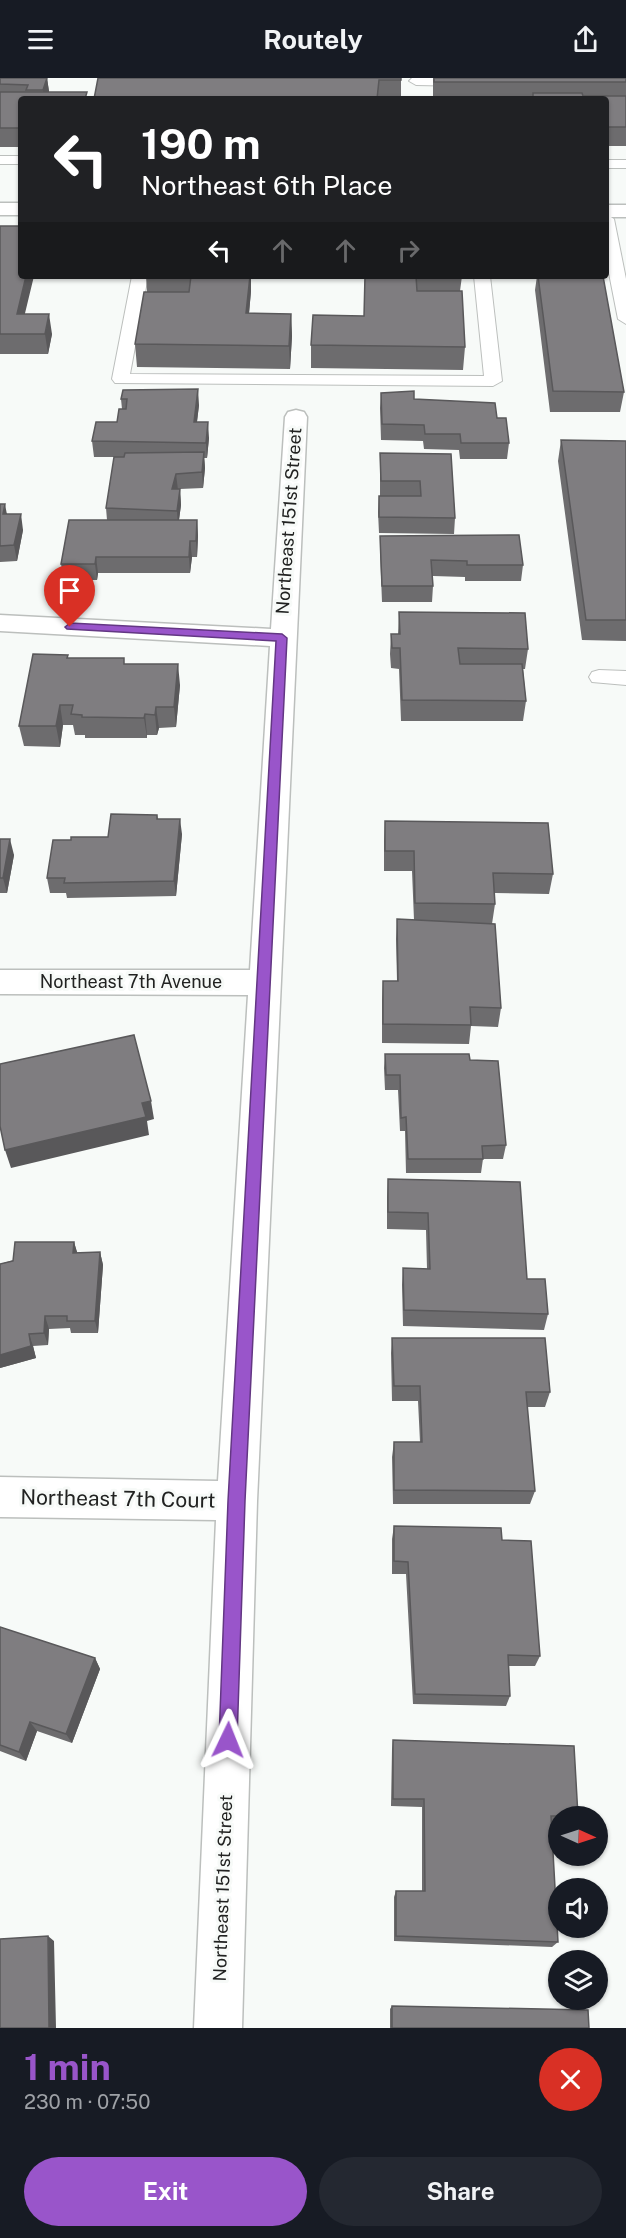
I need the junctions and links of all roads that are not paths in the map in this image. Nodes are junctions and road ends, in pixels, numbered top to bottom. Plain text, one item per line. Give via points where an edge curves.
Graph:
1 (416, 80) edge
2 (484, 82) edge
3 (415, 96) edge
4 (0, 160) edge
5 (18, 160) edge
6 (609, 164) edge
7 (626, 164) edge
8 (0, 209) edge
9 (18, 209) edge
10 (609, 211) edge
11 (626, 211) edge
12 (609, 247) edge
13 (611, 266) edge
14 (139, 279) edge
15 (482, 279) edge
16 (626, 319) edge
17 (296, 417) dead end
18 (0, 623) edge
19 (282, 638) junction
20 (599, 678) dead end
21 (626, 678) edge
22 (0, 982) edge
23 (263, 983) junction
24 (0, 1497) edge
25 (237, 1501) junction
26 (218, 2028) edge

1 - 2 lane
1 - 3 lane
4 - 5 lane
6 - 7 lane
8 - 9 street
10 - 11 street
12 - 13 lane
13 - 16 lane
14 - 15 lane via 121,379 493,381
17 - 19 street, Northeast 151st Street
18 - 19 street
19 - 23 street, Northeast 151st Street
20 - 21 lane
22 - 23 street, Northeast 7th Avenue
23 - 25 street, Northeast 151st Street
24 - 25 street, Northeast 7th Court
25 - 26 street, Northeast 151st Street

